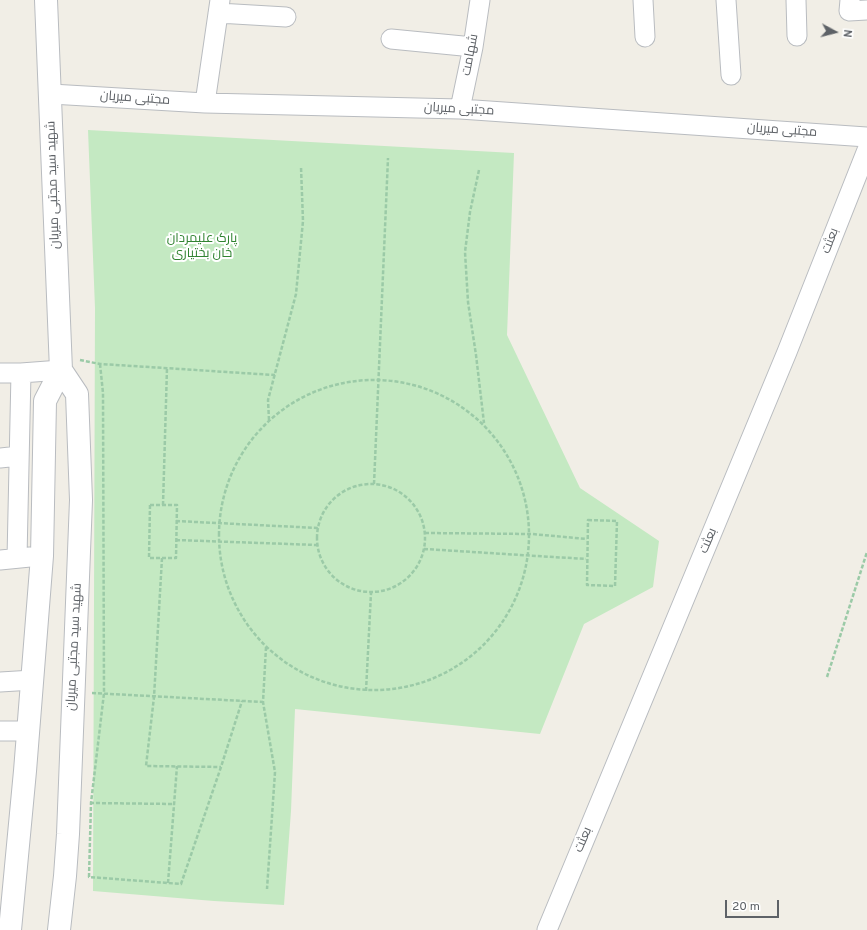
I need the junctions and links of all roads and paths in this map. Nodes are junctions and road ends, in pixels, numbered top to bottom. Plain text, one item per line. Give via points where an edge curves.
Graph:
1 (46, 0) edge
2 (480, 0) edge
3 (643, 0) edge
4 (726, 0) edge
5 (796, 0) edge
6 (850, 0) edge
7 (219, 6) edge
8 (867, 10) edge
9 (286, 17) dead end
10 (797, 36) dead end
11 (645, 37) dead end
12 (391, 39) dead end
13 (473, 47) junction
14 (731, 75) dead end
15 (51, 94) junction
16 (205, 103) junction
17 (460, 109) junction
18 (867, 137) edge
19 (867, 150) edge
20 (388, 158) dead end
21 (301, 167) dead end
22 (479, 170) dead end
23 (166, 368) junction
24 (61, 370) junction
25 (0, 373) edge
26 (21, 373) junction
27 (275, 374) junction
28 (378, 380) junction
29 (269, 421) junction
30 (484, 424) junction
31 (19, 456) junction
32 (0, 458) edge
33 (374, 484) junction
34 (163, 505) junction
35 (176, 521) junction
36 (221, 523) junction
37 (318, 528) junction
38 (425, 533) junction
39 (529, 534) junction
40 (587, 538) junction
41 (176, 540) junction
42 (219, 541) junction
43 (317, 545) junction
44 (424, 549) junction
45 (867, 552) edge
46 (42, 556) junction
47 (529, 556) junction
48 (162, 558) junction
49 (9, 559) edge
50 (586, 559) junction
51 (371, 593) junction
52 (266, 646) junction
53 (827, 677) dead end
54 (33, 680) junction
55 (0, 682) edge
56 (366, 691) junction
57 (104, 692) junction
58 (154, 697) junction
59 (242, 701) junction
60 (263, 702) junction
61 (0, 731) edge
62 (28, 731) junction
63 (177, 766) junction
64 (221, 767) junction
65 (91, 803) junction
66 (174, 804) junction
67 (168, 883) junction
68 (267, 889) dead end
69 (10, 930) edge
70 (59, 930) edge
71 (547, 930) edge

1 - 15 street, شهید سید مجتبی میریان
2 - 13 street, شهامت
3 - 11 street
4 - 14 street
5 - 10 street
6 - 8 street via 849,11
7 - 9 street
7 - 16 street
12 - 13 street
13 - 17 street, شهامت
15 - 16 street, مجتبی میریان
15 - 24 street, شهید سید مجتبی میریان
16 - 17 street, مجتبی میریان
17 - 18 street, مجتبی میریان
19 - 71 street, بعثت via 784,360
20 - 28 path
21 - 27 path via 303,221 296,294
22 - 30 path via 465,252 468,302
23 - 27 path
23 - 34 path
23 - 57 path via 100,364 103,394
24 - 26 street
24 - 46 street, شهید سید مجتبی میریان via 45,401
24 - 70 street, شهید سید مجتبی میریان via 77,394 81,500 68,834
25 - 26 street
26 - 31 street
27 - 29 path via 268,400
28 - 29 path via 367,379 325,387 295,401
28 - 30 path via 410,383 450,398
28 - 33 path
29 - 36 path via 248,444 233,471 222,506
30 - 39 path via 506,451 521,482 529,517
31 - 32 street
31 - 49 street
33 - 37 path via 344,491 323,513
33 - 38 path via 389,487 403,494 422,518
34 - 35 path via 177,505
34 - 48 path via 150,505 149,558
35 - 36 path
35 - 41 path
36 - 37 path
36 - 42 path
37 - 43 path
38 - 39 path
38 - 44 path
39 - 40 path
39 - 47 path
40 - 50 path
40 - 50 path via 588,520 618,521 615,586 586,585
41 - 42 path
41 - 48 path via 176,558
42 - 43 path
42 - 52 path via 226,580 235,602 242,616
43 - 51 path via 330,574 356,591
44 - 47 path
44 - 51 path via 418,566 406,581 390,590
45 - 53 path
46 - 49 street
46 - 54 street, شهید سید مجتبی میریان
47 - 50 path
47 - 56 path via 516,599 490,639 453,670 408,687
48 - 58 path
51 - 56 path
52 - 56 path via 310,677
52 - 60 path
54 - 55 street
54 - 62 street, شهید سید مجتبی میریان
57 - 58 path
57 - 65 path
58 - 59 path
58 - 63 path via 146,766
59 - 60 path
59 - 64 path
60 - 68 path via 275,772
61 - 62 street
62 - 69 street, شهید سید مجتبی میریان
63 - 64 path
63 - 66 path
64 - 67 path via 181,884
65 - 66 path
65 - 67 path via 89,877
66 - 67 path

